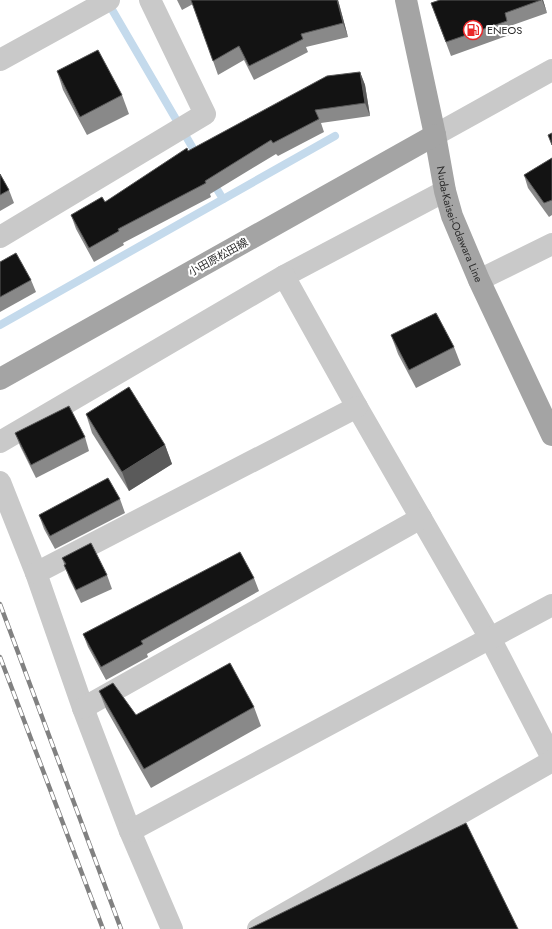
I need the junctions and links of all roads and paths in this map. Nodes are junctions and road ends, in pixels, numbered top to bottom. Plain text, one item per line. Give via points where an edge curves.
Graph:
1 (109, 0) edge
2 (150, 0) edge
3 (406, 0) edge
4 (0, 60) edge
5 (552, 70) edge
6 (435, 135) junction
7 (445, 191) junction
8 (0, 237) edge
9 (552, 244) edge
10 (284, 276) junction
11 (479, 280) junction
12 (0, 379) edge
13 (357, 407) junction
14 (552, 435) edge
15 (0, 442) edge
16 (0, 482) edge
17 (421, 518) junction
18 (36, 573) junction
19 (552, 605) edge
20 (490, 638) junction
21 (83, 708) junction
22 (552, 759) edge
23 (130, 831) junction
24 (172, 929) edge
25 (258, 929) edge

1 - 4 street
2 - 8 street via 205,114
3 - 6 main road, Nuda-Kaisei-Odawara Line
5 - 6 street
6 - 7 main road, Nuda-Kaisei-Odawara Line
6 - 12 main road, 小田原松田線
7 - 10 street
7 - 11 main road, Nuda-Kaisei-Odawara Line via 452,216
9 - 11 street
10 - 13 street
10 - 15 street
11 - 14 main road, Nuda-Kaisei-Odawara Line
13 - 17 street
13 - 18 street
16 - 18 street
17 - 20 street
17 - 21 street
18 - 21 street
19 - 20 street
20 - 22 street
20 - 23 street
21 - 23 street
22 - 25 street
23 - 24 street

